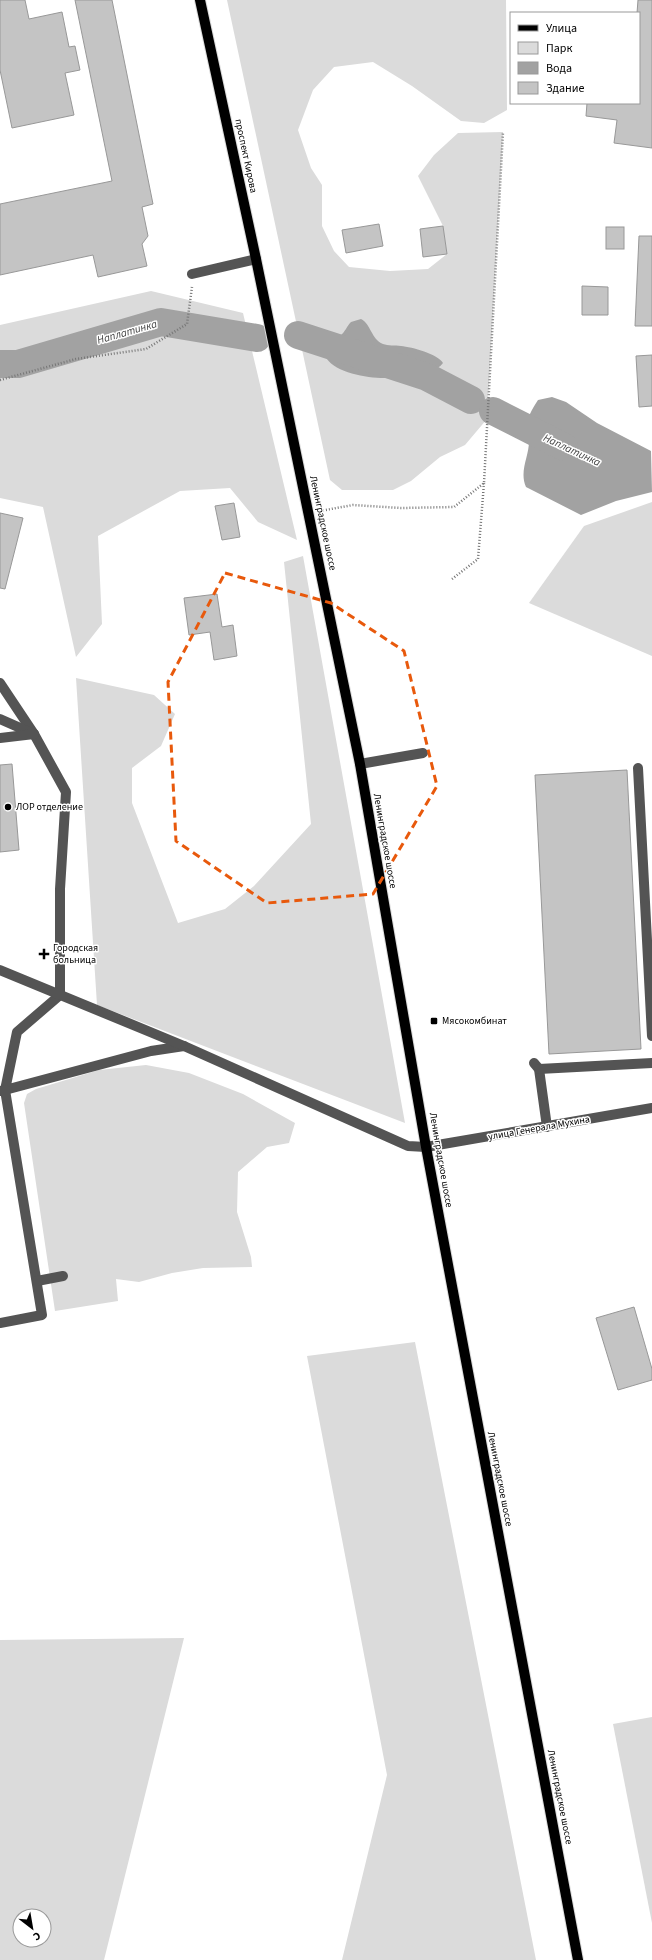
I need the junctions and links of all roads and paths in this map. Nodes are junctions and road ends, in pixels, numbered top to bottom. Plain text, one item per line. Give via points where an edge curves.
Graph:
1 (200, 0) edge
2 (502, 132) dead end
3 (256, 259) junction
4 (192, 274) dead end
5 (193, 294) dead end
6 (268, 317) joint
7 (0, 380) edge
8 (484, 483) junction
9 (309, 513) junction
10 (452, 579) dead end
11 (0, 683) edge
12 (0, 719) edge
13 (34, 734) junction
14 (0, 738) edge
15 (424, 753) dead end
16 (360, 764) junction
17 (638, 768) dead end
18 (0, 970) edge
19 (60, 995) junction
20 (652, 1036) edge
21 (184, 1046) junction
22 (652, 1063) edge
23 (2, 1091) edge
24 (652, 1108) edge
25 (547, 1127) junction
26 (426, 1147) junction
27 (63, 1276) dead end
28 (36, 1281) junction
29 (0, 1322) edge
30 (578, 1960) edge

1 - 3 main road, проспект Кирова
2 - 8 path
3 - 4 street
3 - 6 main road, проспект Кирова
5 - 7 path via 187,324 146,349 76,359
6 - 9 main road, Ленинградское шоссе
8 - 9 path via 454,507 401,508 353,505
8 - 10 path via 478,559
9 - 16 main road, Ленинградское шоссе
11 - 13 street
12 - 13 street
13 - 14 street
13 - 19 street via 66,792 60,889
15 - 16 street
16 - 26 main road, Ленинградское шоссе
17 - 20 street
18 - 19 street, улица Генерала Мухина
19 - 21 street, улица Генерала Мухина
19 - 23 street via 17,1032
21 - 23 street via 151,1051
21 - 26 street, улица Генерала Мухина via 408,1146
22 - 25 street via 536,1066
23 - 28 street
24 - 25 street, улица Генерала Мухина
25 - 26 street, улица Генерала Мухина
26 - 30 main road, Ленинградское шоссе
27 - 28 street
28 - 29 street via 42,1315

